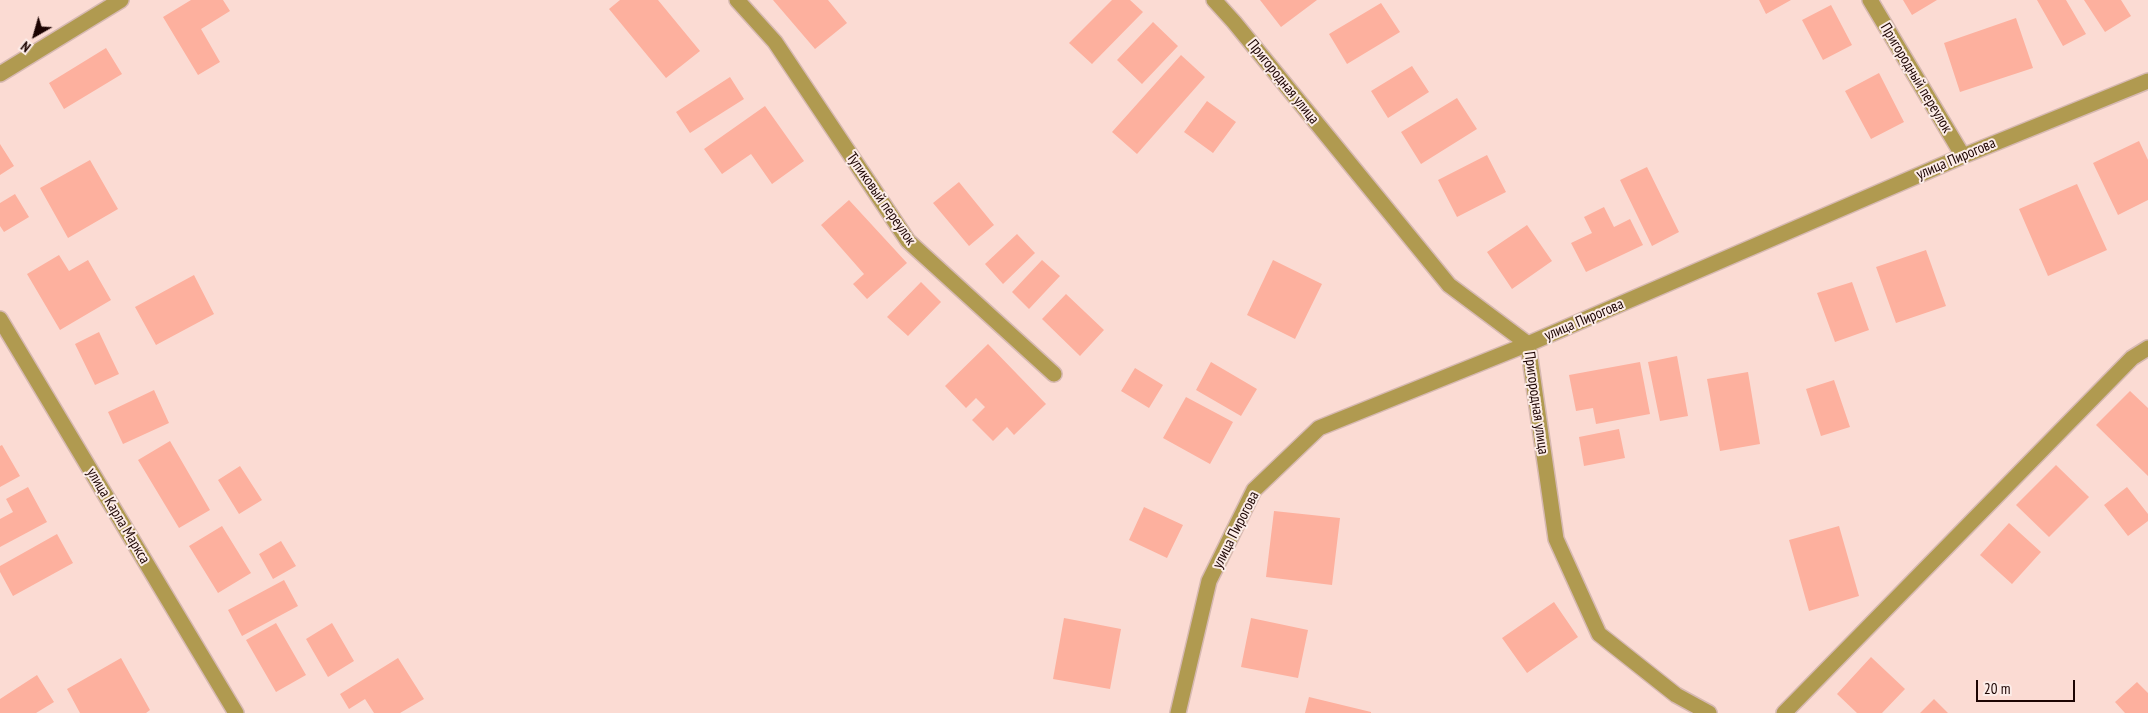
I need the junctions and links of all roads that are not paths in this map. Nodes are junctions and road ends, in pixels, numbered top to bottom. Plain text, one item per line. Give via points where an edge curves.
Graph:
1 (121, 0) edge
2 (737, 0) edge
3 (1214, 0) edge
4 (1870, 0) edge
5 (0, 74) edge
6 (2148, 80) edge
7 (1963, 156) junction
8 (0, 319) edge
9 (1528, 344) junction
10 (2148, 348) edge
11 (1054, 374) dead end
12 (236, 713) edge
13 (1178, 713) edge
14 (1708, 713) edge
15 (1784, 713) edge

1 - 5 street
2 - 11 street, Тупиковый переулок via 775,42 908,242
3 - 9 street, Пригородная улица via 1449,285
4 - 7 street, Пригородный переулок
6 - 7 street, улица Пирогова
7 - 9 street, улица Пирогова
8 - 12 street, улица Карла Маркса
9 - 13 street, улица Пирогова via 1319,428 1254,490 1209,582
9 - 14 street, Пригородная улица via 1556,539 1599,634 1676,695
10 - 15 street via 2125,365

